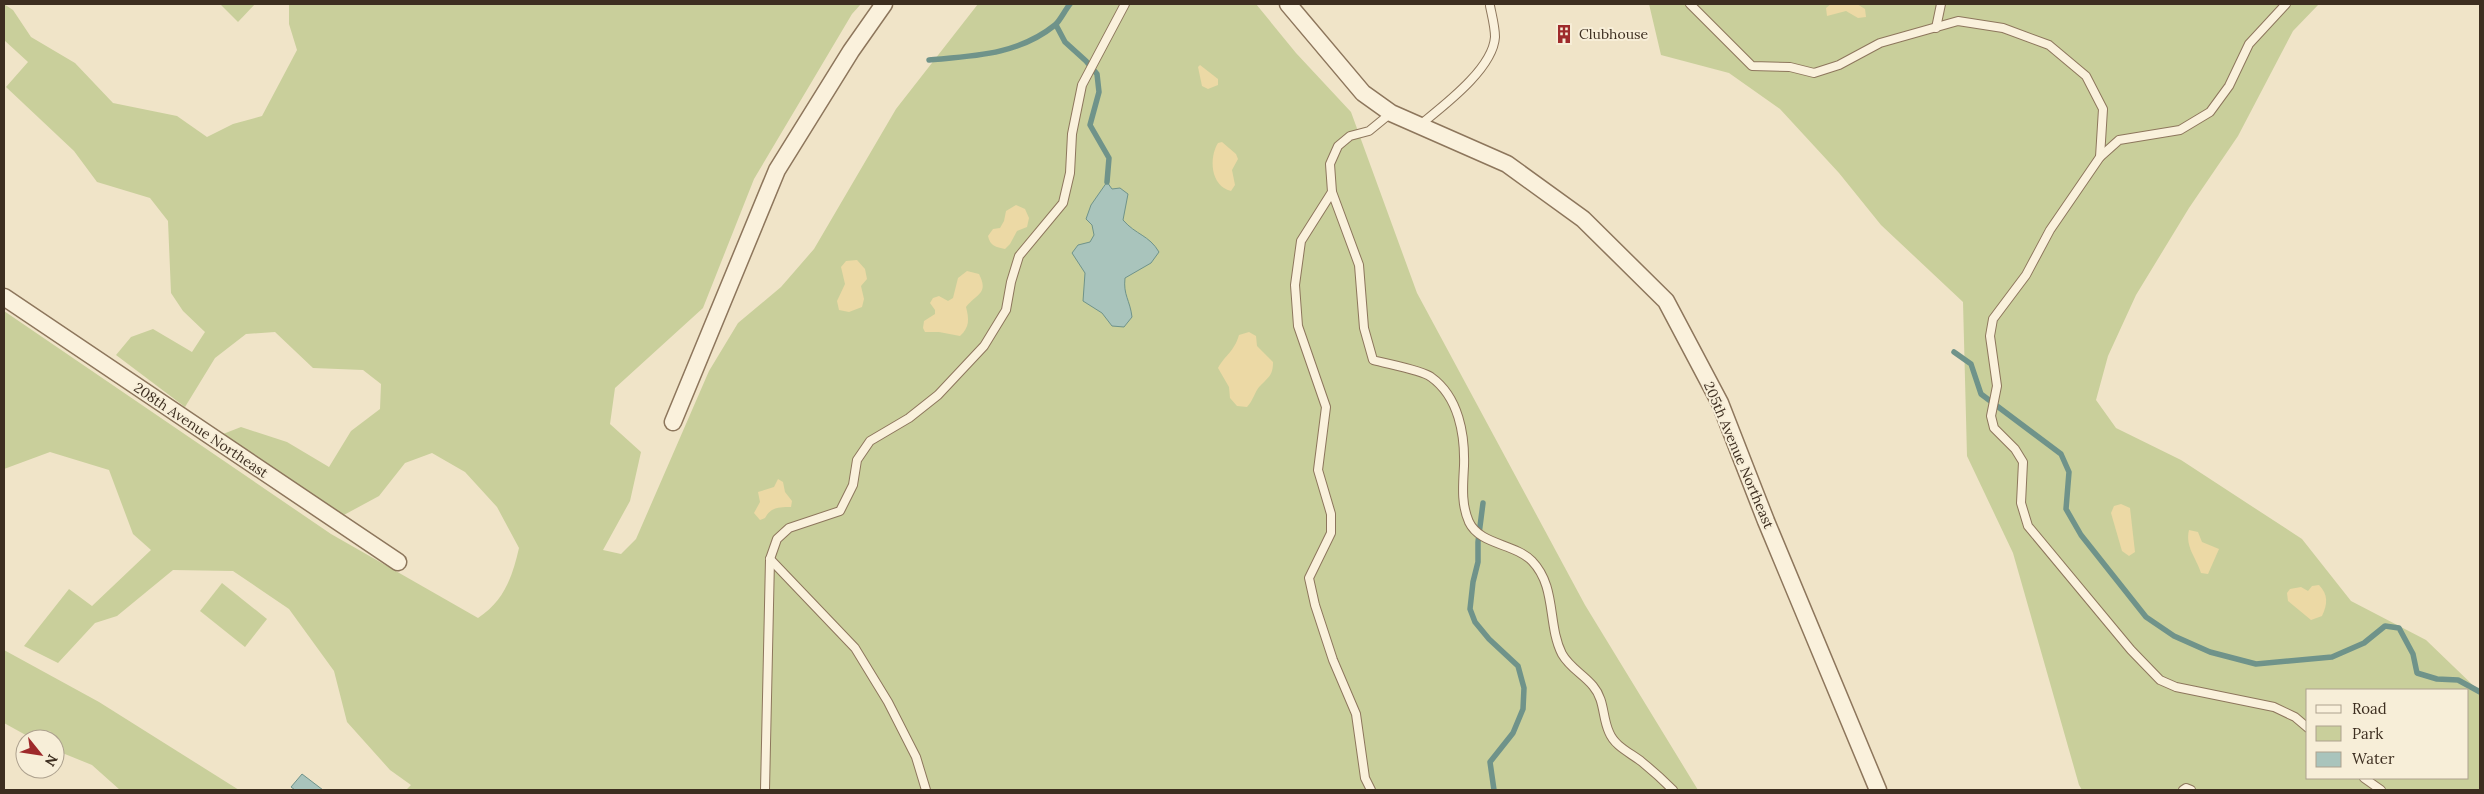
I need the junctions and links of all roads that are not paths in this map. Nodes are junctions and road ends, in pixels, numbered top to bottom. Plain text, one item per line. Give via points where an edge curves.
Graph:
1 (884, 4) edge
2 (1126, 4) edge
3 (1288, 4) edge
4 (1690, 4) edge
5 (1941, 4) edge
6 (2286, 4) edge
7 (1490, 6) dead end
8 (1936, 28) junction
9 (1391, 113) junction
10 (1420, 125) junction
11 (2100, 157) junction
12 (1332, 192) junction
13 (4, 297) edge
14 (673, 422) dead end
15 (770, 559) junction
16 (398, 562) dead end
17 (2306, 726) edge
18 (2366, 779) edge
19 (765, 790) edge
20 (926, 790) edge
21 (1371, 790) edge
22 (1673, 790) edge
23 (1878, 790) edge
24 (2183, 790) edge
25 (2191, 790) edge
26 (2382, 790) edge

1 - 14 street via 777,170
2 - 15 lane via 1082,85 1063,203 1019,256 1006,310 984,346 938,395 909,418 870,441 857,460 853,484 840,511 789,528 778,539
3 - 9 street, 205th Avenue Northeast via 1363,93
4 - 8 lane via 1752,66 1790,67 1814,74 1839,66 1880,43
5 - 8 lane
6 - 11 lane via 2249,44 2229,86 2210,112 2180,130 2119,140
7 - 10 lane via 1495,39 1489,56 1451,99
8 - 11 lane via 1958,22 2003,28 2049,45 2086,76 2103,109
9 - 10 street, 205th Avenue Northeast
9 - 12 lane via 1369,131 1350,136 1338,146 1330,164
10 - 23 street, 205th Avenue Northeast via 1507,164 1538,186 1583,219 1666,302 1720,403
11 - 17 lane via 2050,230 2026,275 1993,319 1990,336 1997,386 1991,416 1994,428 2016,449 2023,462 2021,503 2028,526 2160,680 2176,687 2274,707
12 - 21 lane via 1301,241 1295,285 1298,326 1326,408 1318,470 1331,514 1331,533 1309,578 1333,660 1356,714 1365,778
12 - 22 lane via 1359,265 1364,328 1374,360 1431,377 1453,402 1461,428 1464,451 1462,498 1469,522 1486,539 1510,546 1532,562 1550,592 1556,638 1562,654 1571,668 1594,686 1604,706 1608,732 1623,749
13 - 16 street, 208th Avenue Northeast
15 - 19 lane
15 - 20 lane via 855,648 888,702 916,758
18 - 26 lane
24 - 25 lane

